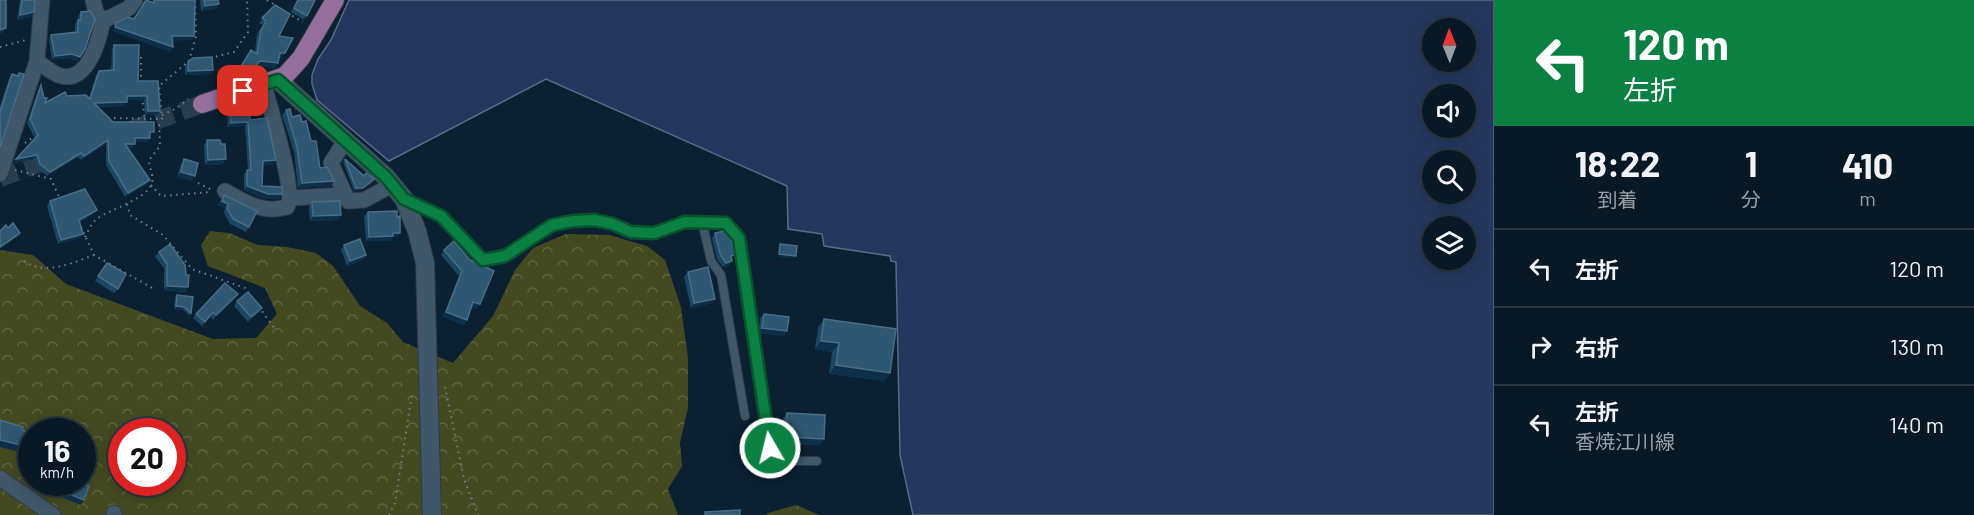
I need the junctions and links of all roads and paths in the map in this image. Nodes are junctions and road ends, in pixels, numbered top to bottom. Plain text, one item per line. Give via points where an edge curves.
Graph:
1 (42, 0) edge
2 (93, 0) edge
3 (135, 0) edge
4 (195, 0) edge
5 (246, 0) edge
6 (267, 0) edge
7 (335, 0) edge
8 (103, 21) junction
9 (317, 31) junction
10 (40, 37) junction
11 (0, 47) edge
12 (141, 57) edge
13 (204, 59) edge
14 (197, 60) edge
15 (37, 61) junction
16 (189, 61) junction
17 (271, 83) junction
18 (201, 104) tunnel mouth
19 (100, 117) edge
20 (145, 120) junction
21 (159, 120) junction
22 (42, 132) edge
23 (345, 141) junction
24 (19, 148) dead end
25 (6, 172) edge
26 (198, 183) dead end
27 (151, 185) junction
28 (392, 185) junction
29 (225, 191) dead end
30 (345, 195) junction
31 (290, 198) junction
32 (404, 199) junction
33 (61, 202) edge
34 (127, 204) junction
35 (76, 218) edge
36 (702, 221) junction
37 (85, 237) junction
38 (94, 255) junction
39 (24, 261) dead end
40 (156, 290) dead end
41 (275, 329) dead end
42 (444, 381) dead end
43 (414, 385) dead end
44 (745, 416) dead end
45 (817, 461) dead end
46 (0, 478) edge
47 (53, 515) edge
48 (389, 515) edge
49 (432, 515) edge
50 (478, 515) edge

1 - 10 street
2 - 8 street
3 - 8 street via 129,8
4 - 16 path via 196,36
5 - 13 path via 248,32 234,52
6 - 9 path
7 - 9 main road
8 - 15 street via 95,50 79,73 70,77 58,75
9 - 17 main road via 296,65
10 - 11 path
10 - 15 street
12 - 20 path
14 - 16 path
15 - 25 street
16 - 21 path via 159,86
17 - 18 main road
17 - 23 street
17 - 31 street
19 - 20 path
20 - 21 path
21 - 27 path via 160,146 149,160
22 - 24 path
23 - 28 street
23 - 30 street via 331,163
25 - 33 path via 51,179
26 - 27 path via 215,192 160,196
27 - 34 path
28 - 30 street via 364,200 348,201
28 - 32 street
29 - 31 street via 262,210 287,207
30 - 31 street
32 - 36 lane via 441,216 479,258 488,260 505,256 552,225 573,221 594,220 631,232 654,233 685,222
32 - 49 street via 425,263
34 - 37 path via 98,218
34 - 41 path via 130,215 163,235 192,269 245,288
35 - 37 path
36 - 44 lane via 711,261 721,275
36 - 45 lane via 726,223 739,238 770,448 784,461
37 - 38 path
38 - 39 path via 66,266 41,269
38 - 40 path
42 - 50 path via 464,480
43 - 48 path via 395,503
46 - 47 street

